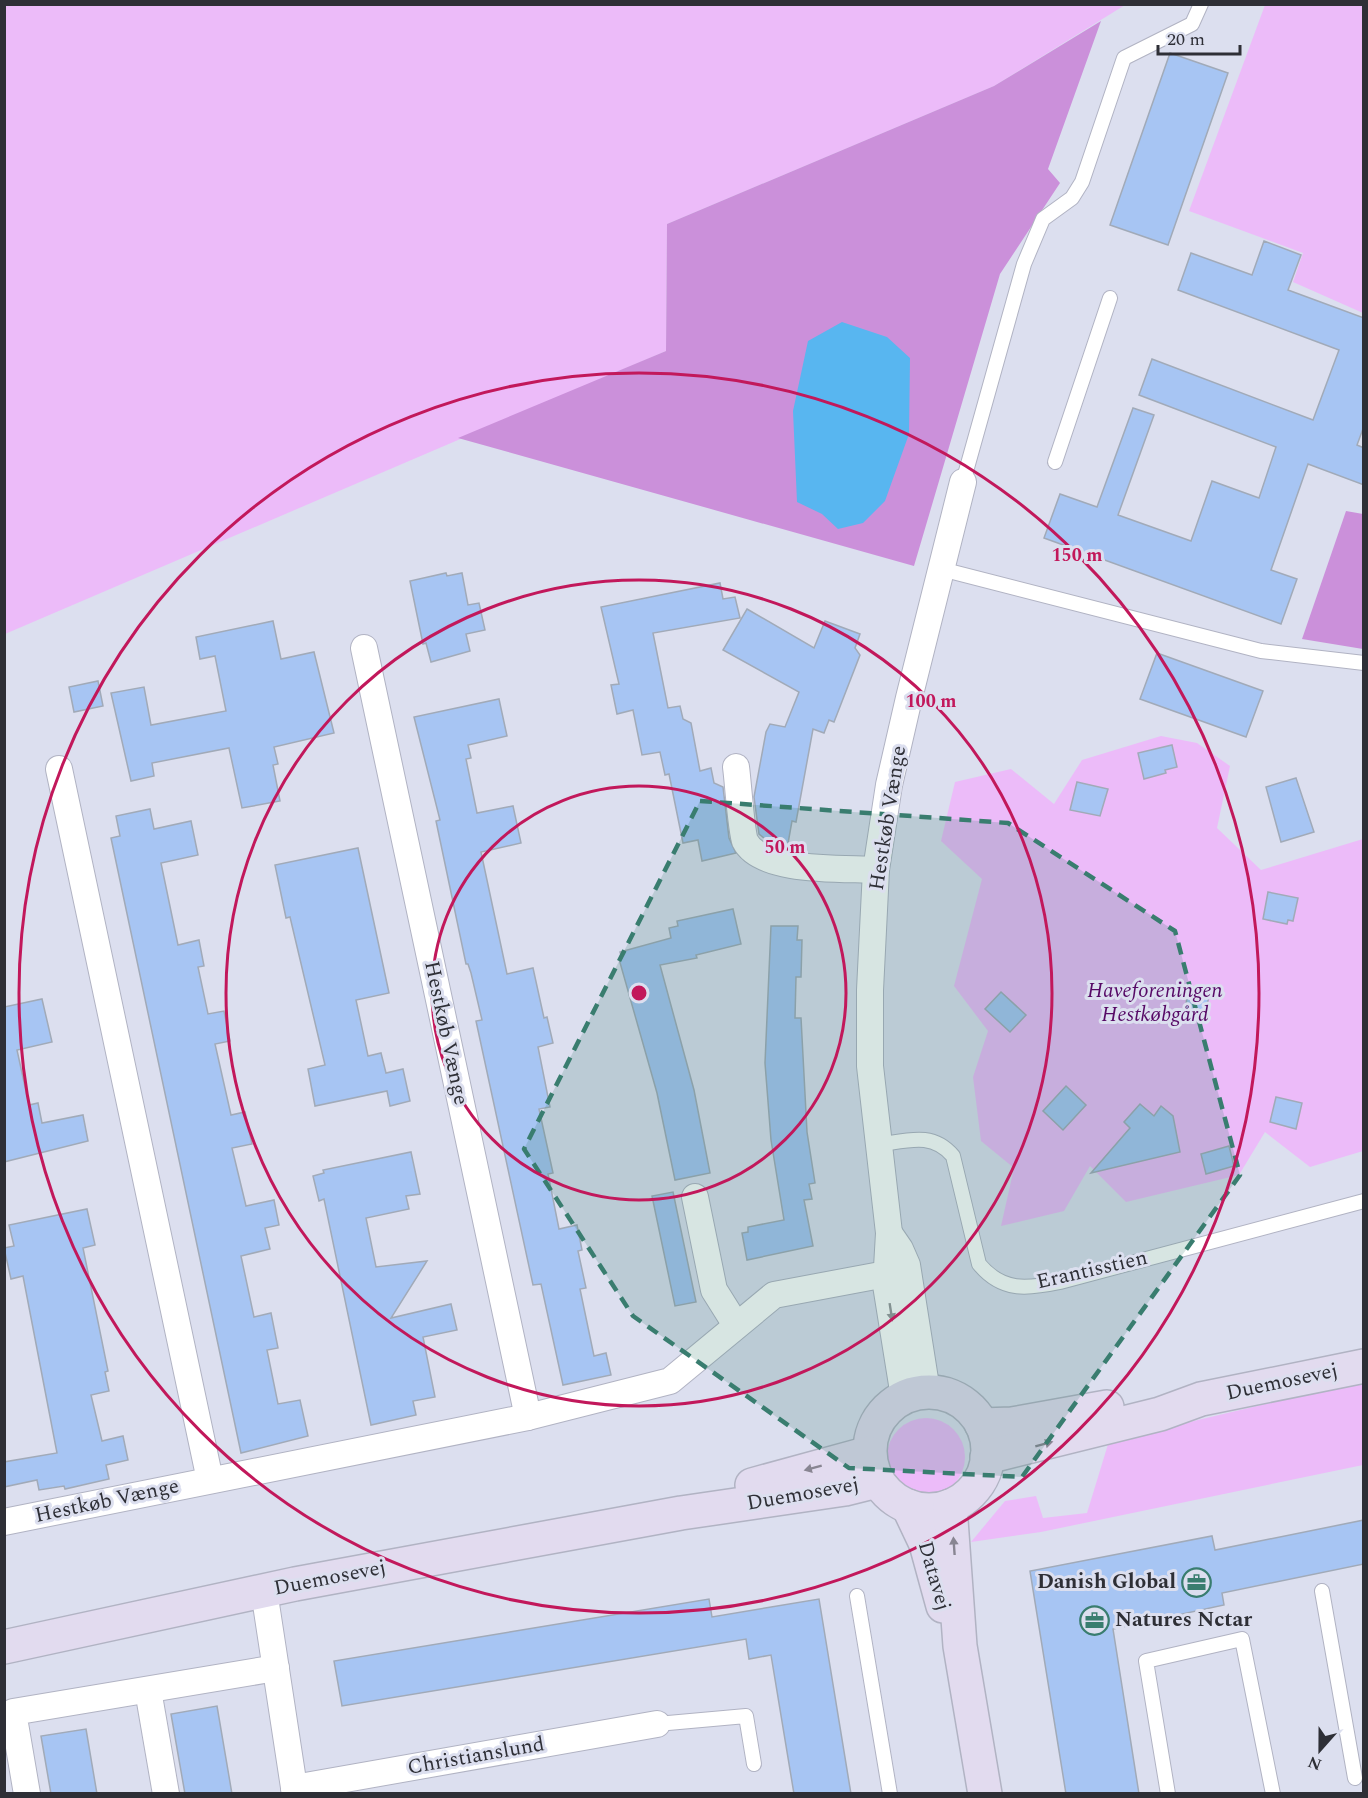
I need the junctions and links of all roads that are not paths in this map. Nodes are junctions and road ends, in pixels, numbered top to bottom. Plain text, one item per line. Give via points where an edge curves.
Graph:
1 (1201, 4) edge
2 (1110, 298) dead end
3 (1055, 462) dead end
4 (963, 482) joint
5 (941, 569) junction
6 (364, 648) dead end
7 (1364, 663) edge
8 (736, 767) dead end
9 (59, 769) dead end
10 (876, 870) junction
11 (877, 1144) junction
12 (695, 1197) dead end
13 (1364, 1201) edge
14 (889, 1233) junction
15 (886, 1274) junction
16 (736, 1325) junction
17 (1364, 1366) edge
18 (916, 1394) junction
19 (1201, 1399) junction
20 (528, 1417) junction
21 (982, 1425) junction
22 (987, 1457) junction
23 (874, 1467) junction
24 (210, 1480) junction
25 (908, 1506) junction
26 (950, 1506) junction
27 (4, 1522) edge
28 (264, 1591) junction
29 (1322, 1591) dead end
30 (857, 1596) dead end
31 (960, 1646) junction
32 (4, 1647) edge
33 (276, 1668) junction
34 (148, 1689) junction
35 (657, 1724) joint
36 (754, 1764) dead end
37 (1355, 1778) dead end
38 (294, 1791) edge
39 (27, 1794) edge
40 (166, 1794) edge
41 (890, 1794) edge
42 (985, 1794) edge
43 (1168, 1794) edge
44 (1273, 1794) edge

1 - 4 lane via 1192,24 1124,58 1082,182 1072,198 1043,219 1024,264
2 - 3 lane
4 - 5 street, Hestkøb Vænge
5 - 7 lane via 1262,651
5 - 10 street, Hestkøb Vænge via 890,785
6 - 20 street, Hestkøb Vænge
8 - 10 street via 745,841 760,856 778,864
9 - 24 street
10 - 11 street, Hestkøb Vænge via 870,1066
11 - 13 lane, Erantisstien via 931,1139 944,1144 953,1156 979,1264 1004,1285 1060,1282
11 - 14 street, Hestkøb Vænge
12 - 16 street via 714,1290
14 - 15 street, Hestkøb Vænge
14 - 18 street, Hestkøb Vænge via 907,1265
15 - 16 street, Hestkøb Vænge via 774,1295
15 -> 18 street, Hestkøb Vænge
16 - 20 street, Hestkøb Vænge via 670,1381
17 - 19 street, Duemosevej
18 - 21 street via 944,1394 960,1400
18 - 23 street via 888,1407 876,1423
19 - 21 street, Duemosevej via 1161,1398 1012,1424
22 -> 19 street, Duemosevej via 1160,1414
20 - 24 street, Hestkøb Vænge
21 - 22 street
22 - 26 street via 985,1470 972,1492
23 - 25 street via 893,1498
23 - 28 street, Duemosevej via 683,1504 670,1515
24 - 27 street, Hestkøb Vænge
25 - 26 street via 936,1510
25 - 31 street, Datavej via 926,1544 947,1624
31 -> 26 street, Datavej
28 - 32 street, Duemosevej
28 - 33 street, Christianslund
29 - 37 lane
30 - 41 lane
31 - 42 street, Datavej
33 - 34 street
33 - 38 street, Christianslund
34 - 39 street via 13,1712
34 - 40 street
35 - 36 lane via 746,1716
35 - 38 street, Christianslund
43 - 44 lane via 1146,1661 1242,1639

